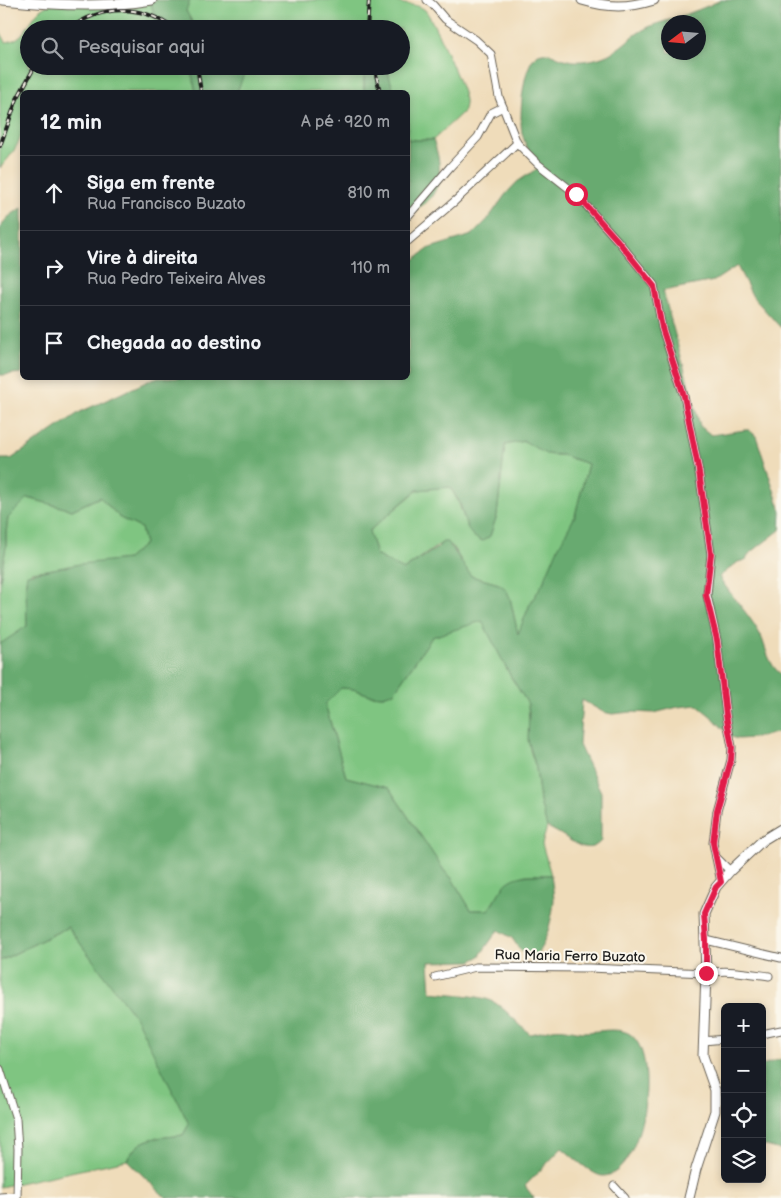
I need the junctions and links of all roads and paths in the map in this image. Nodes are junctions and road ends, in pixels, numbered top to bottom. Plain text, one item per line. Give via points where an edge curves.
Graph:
1 (3, 0) edge
2 (152, 0) edge
3 (427, 0) edge
4 (582, 0) edge
5 (654, 0) edge
6 (503, 107) junction
7 (518, 143) junction
8 (410, 214) edge
9 (410, 239) edge
10 (781, 829) edge
11 (716, 856) junction
12 (730, 871) junction
13 (721, 882) junction
14 (706, 940) junction
15 (781, 958) edge
16 (706, 973) junction
17 (435, 976) dead end
18 (769, 976) dead end
19 (781, 1030) edge
20 (766, 1033) edge
21 (721, 1039) edge
22 (703, 1041) junction
23 (0, 1069) edge
24 (614, 1186) dead end
25 (0, 1197) edge
26 (17, 1197) edge
27 (625, 1198) edge
28 (689, 1198) edge

1 - 2 street via 88,4
3 - 6 street via 445,19 491,54
4 - 5 street via 614,7
6 - 7 street
6 - 8 street via 491,113 478,137
7 - 9 street
7 - 11 street via 538,164 576,194 654,286 662,328 684,396 699,472 711,554 706,595 717,640 732,747 717,810 713,843
10 - 12 street via 763,840
11 - 12 street
11 - 13 street
12 - 13 street
13 - 14 street via 704,914
14 - 15 street
14 - 16 street
16 - 17 street, Rua Maria Ferro Buzato via 476,967
16 - 18 street, Rua Maria Ferro Buzato via 738,972
16 - 22 street
19 - 20 street
21 - 22 street
22 - 28 street via 703,1056 715,1090 715,1111
23 - 26 street via 16,1119
24 - 27 street
25 - 26 street

